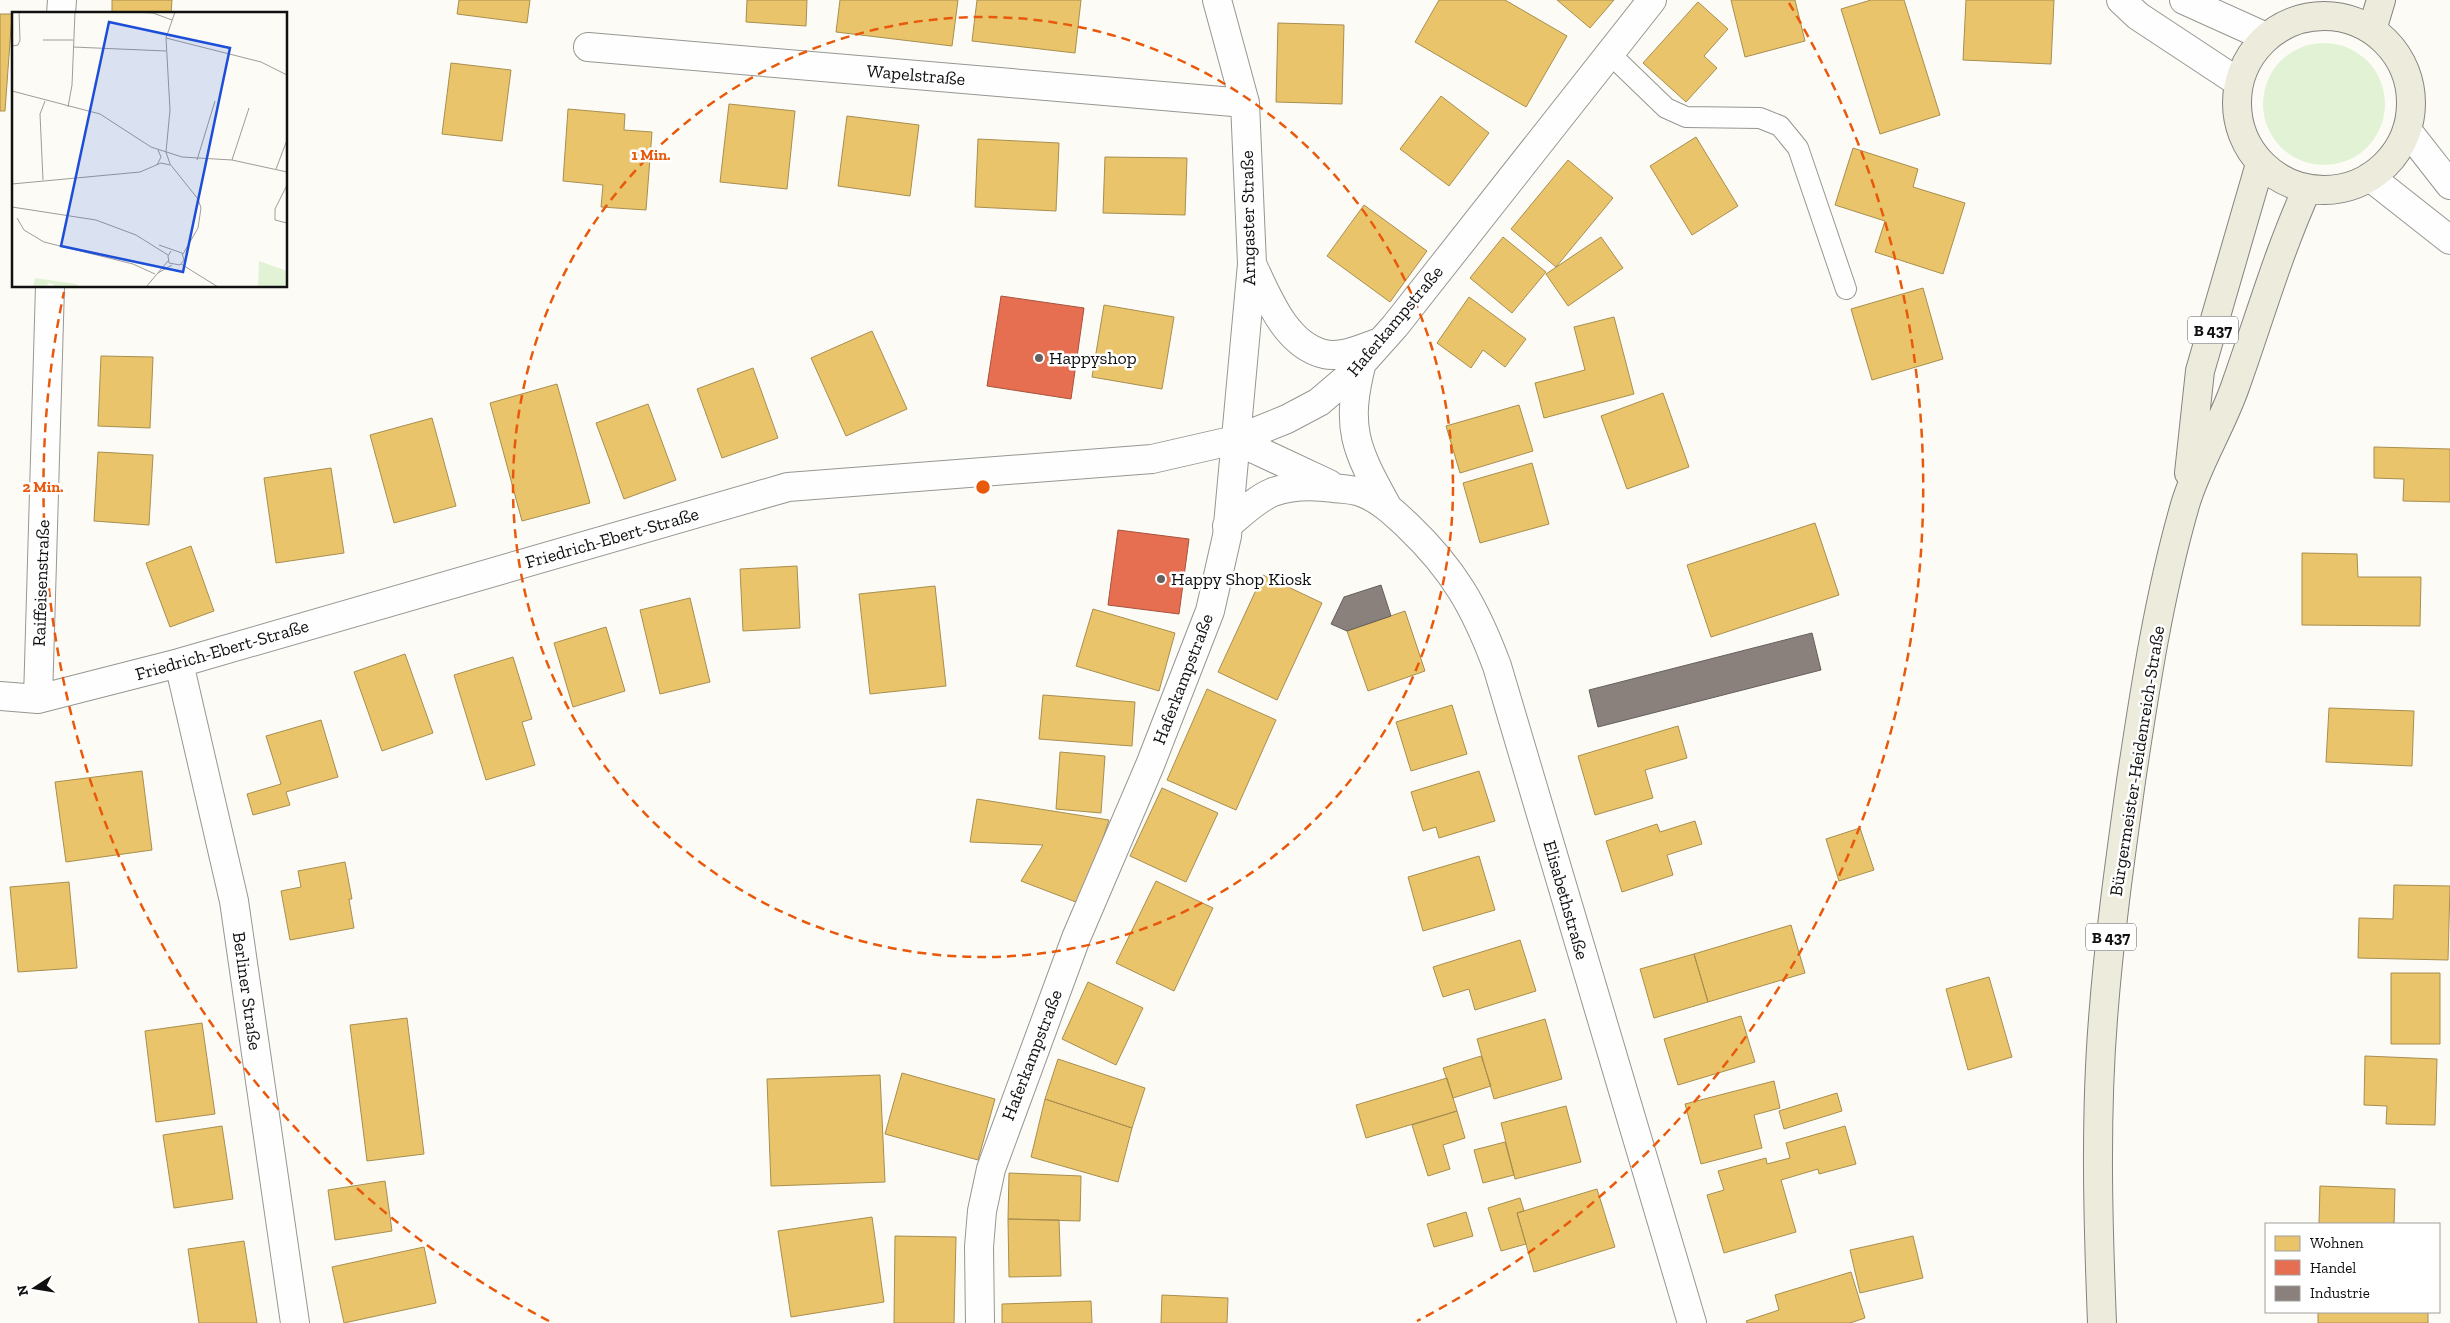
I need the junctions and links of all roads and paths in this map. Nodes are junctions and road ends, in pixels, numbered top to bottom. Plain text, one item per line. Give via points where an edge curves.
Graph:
1 (1217, 0) edge
2 (1652, 0) edge
3 (2121, 0) edge
4 (2184, 0) edge
5 (2381, 0) edge
6 (2326, 8) edge
7 (2372, 30) junction
8 (2266, 36) junction
9 (588, 47) dead end
10 (1609, 53) junction
11 (2238, 82) junction
12 (1244, 103) junction
13 (2407, 130) junction
14 (2260, 164) junction
15 (2370, 178) junction
16 (2450, 185) edge
17 (2307, 189) junction
18 (2450, 240) edge
19 (1252, 264) junction
20 (50, 288) edge
21 (1846, 289) dead end
22 (1381, 341) junction
23 (1362, 362) junction
24 (1235, 440) junction
25 (1339, 489) junction
26 (2186, 501) junction
27 (1387, 506) junction
28 (1227, 526) junction
29 (179, 663) junction
30 (0, 696) edge
31 (38, 699) junction
32 (295, 1323) edge
33 (980, 1323) edge
34 (1692, 1323) edge
35 (2102, 1323) edge

1 - 12 street, Arngaster Straße
2 - 10 street, Haferkampstraße
3 - 11 street via 2138,16
4 - 8 street
5 - 7 main road
6 - 7 main road
6 - 8 main road via 2292,21
7 - 13 main road via 2385,40 2404,66 2411,98
8 - 11 main road via 2254,50
9 - 12 street, Wapelstraße
10 - 21 lane via 1666,108 1686,117 1760,118 1780,126 1798,148
10 - 22 street, Haferkampstraße
11 - 14 main road via 2240,127
12 - 19 street, Arngaster Straße
13 - 15 main road via 2393,157
13 - 16 street
14 - 17 main road via 2283,180
14 - 26 main road, Bürgermeister-Heidenreich-Straße / B 437 via 2200,372
15 - 17 main road via 2346,188
15 - 18 street
17 - 26 main road, Bürgermeister-Heidenreich-Straße / B 437 via 2285,238 2234,390
19 - 22 street via 1285,327 1306,345 1324,354 1344,354
19 - 24 street, Arngaster Straße
20 - 31 street, Raiffeisenstraße
22 - 23 street, Haferkampstraße
23 - 24 street, Haferkampstraße via 1319,402
23 - 27 street via 1354,393 1356,440 1363,464
24 - 25 street
24 - 28 street, Haferkampstraße
24 - 29 street, Friedrich-Ebert-Straße via 1152,459 788,487
25 - 27 street via 1361,492
25 - 28 street via 1312,485 1272,492
26 - 35 main road, Bürgermeister-Heidenreich-Straße / B 437 via 2168,571 2142,708 2112,928 2098,1113
27 - 34 street, Elisabethstraße via 1458,581 1482,625
28 - 33 street, Haferkampstraße via 1210,611 1150,765 1076,938 991,1169 979,1246
29 - 31 street, Friedrich-Ebert-Straße
29 - 32 street, Berliner Straße via 234,901
30 - 31 street, Friedrich-Ebert-Straße

